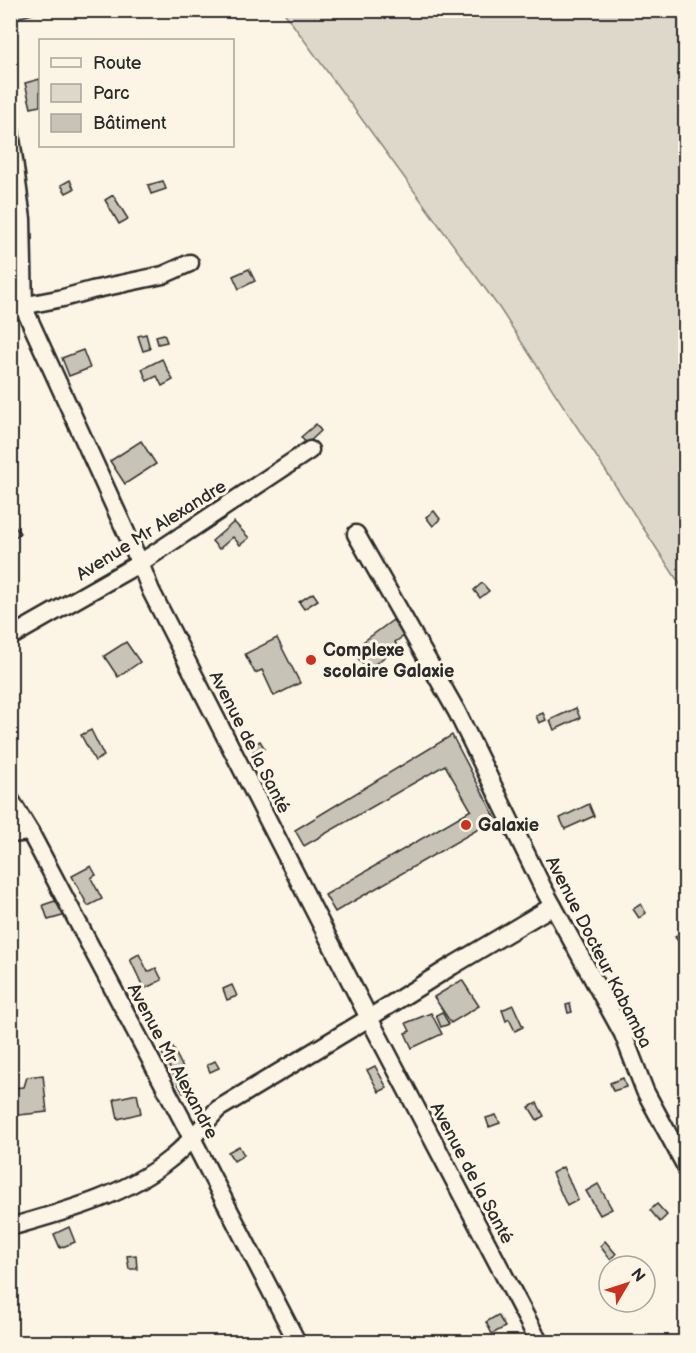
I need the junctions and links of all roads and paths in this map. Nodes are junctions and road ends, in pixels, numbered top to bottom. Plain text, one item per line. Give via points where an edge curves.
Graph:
1 (10, 131) edge
2 (190, 263) dead end
3 (17, 310) edge
4 (310, 450) dead end
5 (356, 534) dead end
6 (140, 563) junction
7 (10, 637) edge
8 (10, 800) edge
9 (30, 832) junction
10 (10, 834) edge
11 (553, 906) junction
12 (369, 1018) junction
13 (192, 1138) junction
14 (686, 1167) edge
15 (10, 1227) edge
16 (297, 1342) edge
17 (539, 1342) edge

1 - 3 street, Avenue de la Santé via 22,219
2 - 3 street via 163,275
3 - 6 street, Avenue de la Santé
4 - 6 street, Avenue Mr Alexandre
5 - 11 street, Avenue Docteur Kabamba via 457,712
6 - 7 street, Avenue Mr Alexandre
6 - 12 street, Avenue de la Santé
8 - 9 street, Avenue Mr Alexandre
9 - 10 street
9 - 13 street, Avenue Mr Alexandre
11 - 12 street
11 - 14 street, Avenue Docteur Kabamba via 623,1034 645,1091
12 - 13 street via 218,1109
12 - 17 street, Avenue de la Santé
13 - 15 street via 171,1159 140,1180 66,1211
13 - 16 street, Avenue Mr Alexandre

